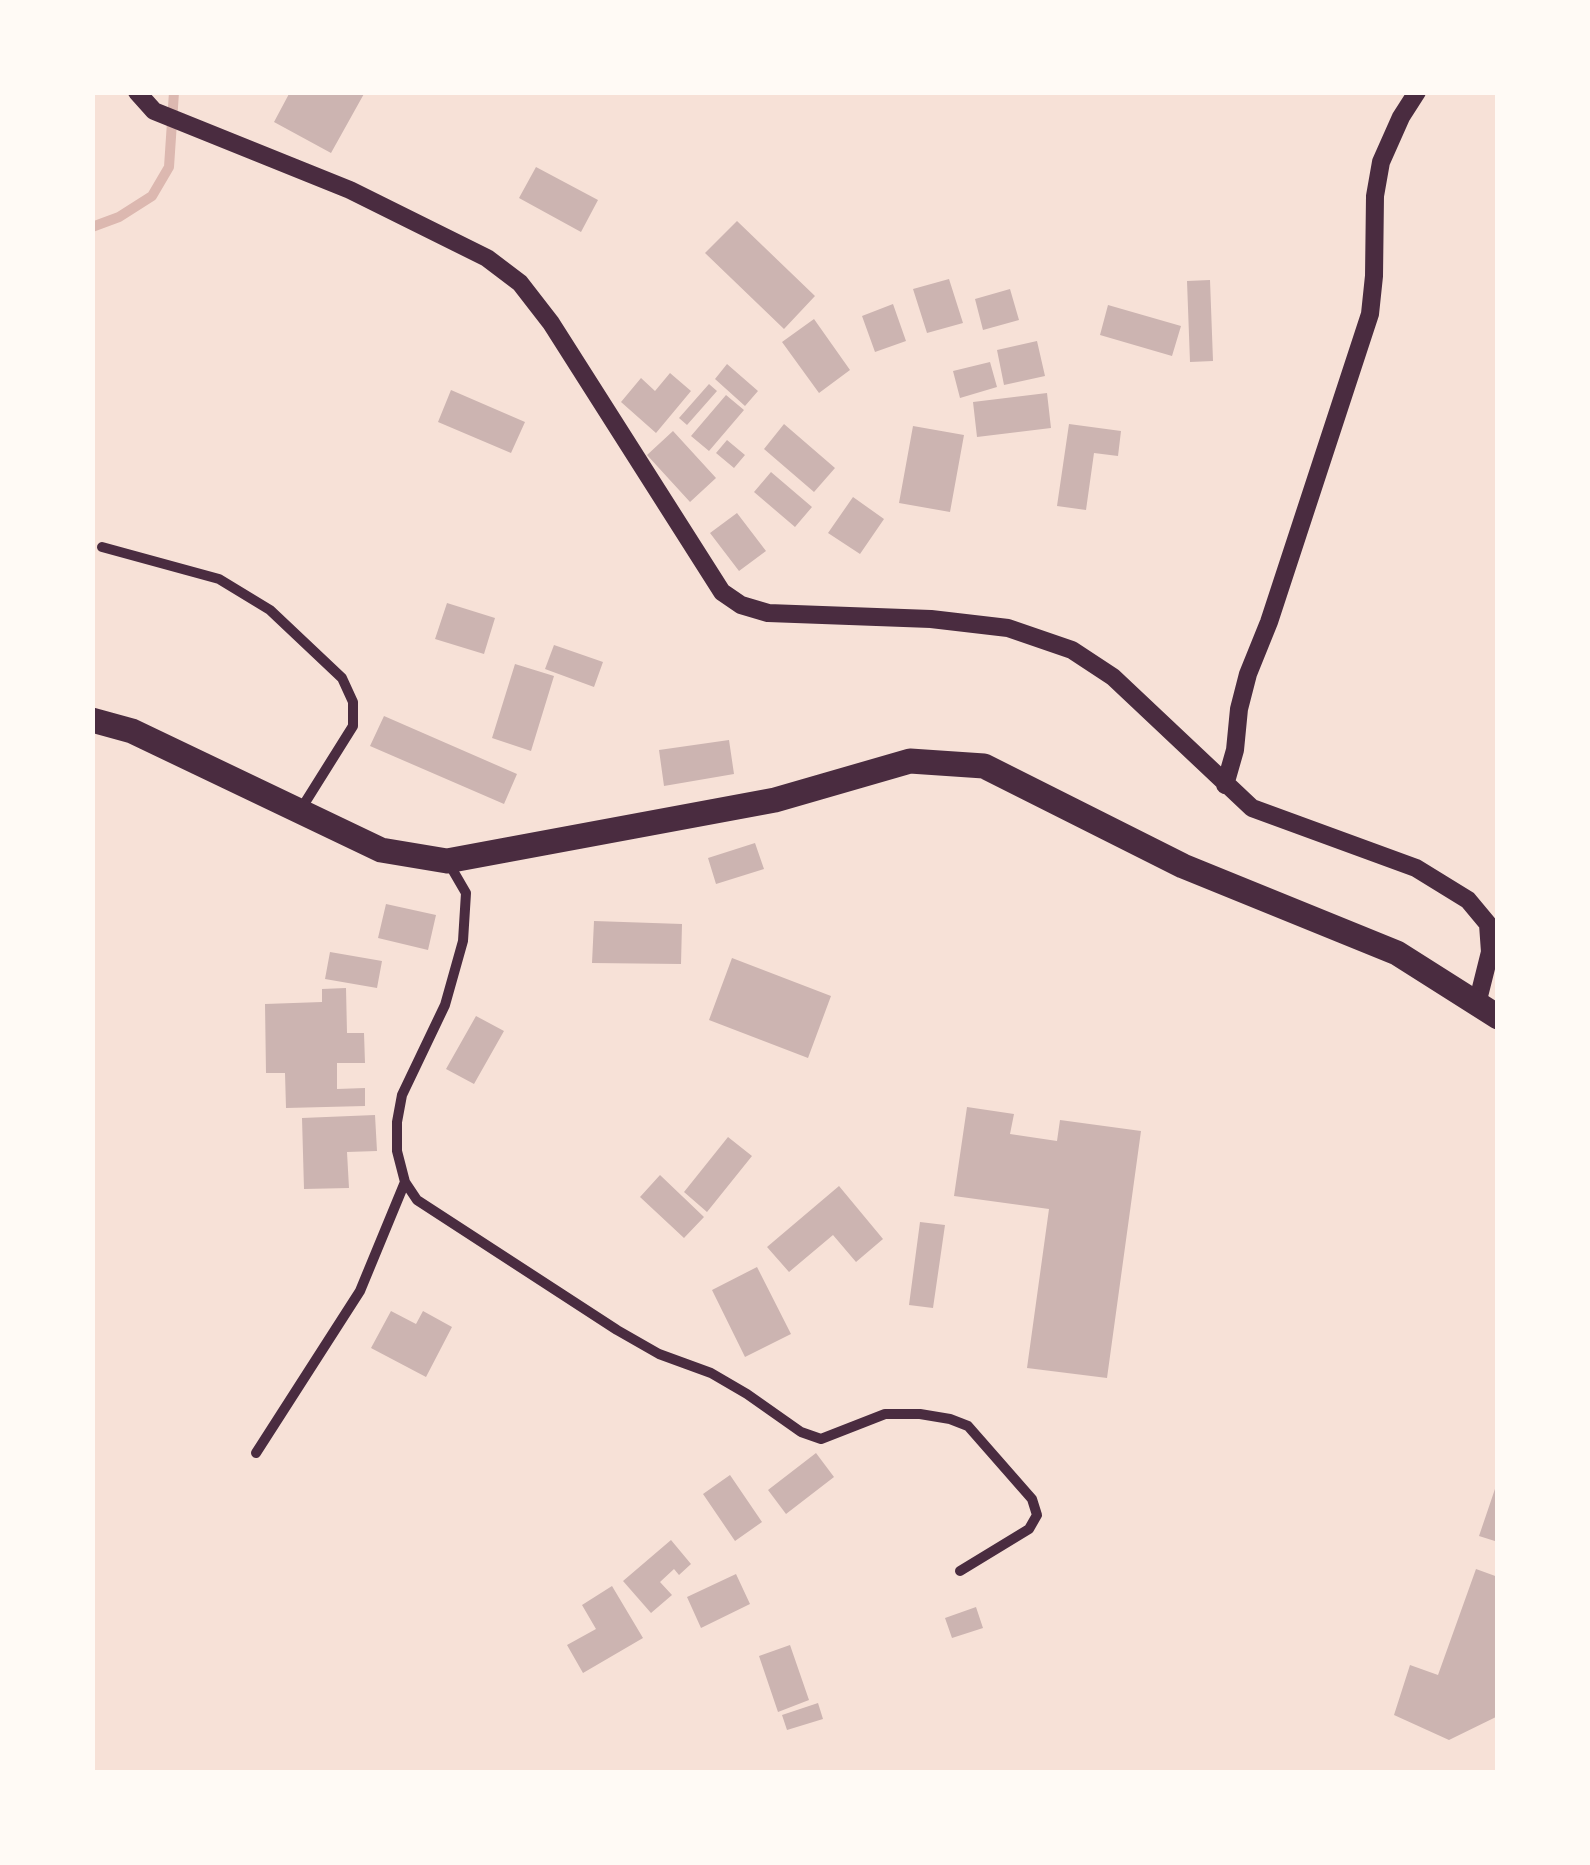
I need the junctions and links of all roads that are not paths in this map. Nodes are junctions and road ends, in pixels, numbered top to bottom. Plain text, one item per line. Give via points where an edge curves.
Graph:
1 (137, 92) edge
2 (1417, 92) edge
3 (102, 547) dead end
4 (92, 720) edge
5 (1225, 785) junction
6 (300, 810) junction
7 (448, 862) junction
8 (1488, 1011) edge
9 (405, 1182) junction
10 (256, 1453) dead end
11 (960, 1571) dead end

1 - 5 street via 154,111 350,190 487,258 520,283 722,592 741,605 768,613 1008,628 1072,650 1112,677
2 - 5 street via 1380,162 1370,314 1248,674
3 - 6 street via 219,579 270,610 342,678 353,702 352,726
4 - 6 highway via 132,731
5 - 8 street via 1252,808 1416,868 1468,900 1488,924
6 - 7 highway via 381,850
7 - 8 highway via 775,800 910,761 984,766 1183,866 1397,953
7 - 9 street via 466,893 463,941 446,1005 402,1094 396,1122
9 - 10 street via 360,1290
9 - 11 street via 444,1219 617,1330 748,1394 801,1432 821,1440 885,1414 920,1414 968,1426 1032,1499 1036,1515 1028,1529

